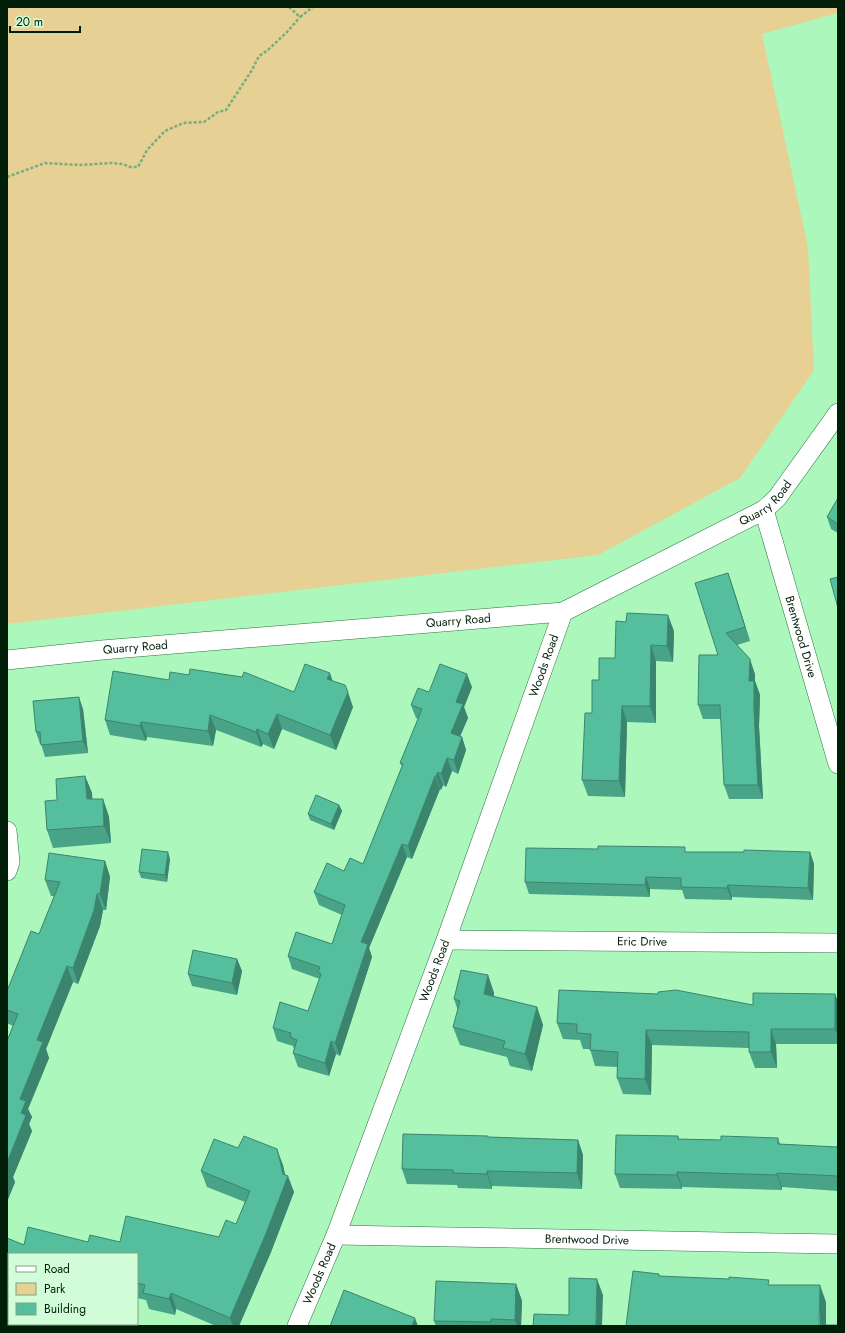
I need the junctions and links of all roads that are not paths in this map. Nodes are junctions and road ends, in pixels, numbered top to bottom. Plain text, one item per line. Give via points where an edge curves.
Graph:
1 (838, 413) edge
2 (764, 510) junction
3 (563, 612) junction
4 (7, 660) edge
5 (838, 764) edge
6 (7, 831) edge
7 (7, 871) edge
8 (446, 940) junction
9 (838, 943) edge
10 (336, 1235) junction
11 (838, 1244) edge
12 (297, 1326) edge

1 - 2 street, Quarry Road via 777,498
2 - 3 street, Quarry Road
2 - 5 street, Brentwood Drive
3 - 4 street, Quarry Road
3 - 8 street, Woods Road
6 - 7 street via 10,862
8 - 9 street, Eric Drive
8 - 10 street, Woods Road
10 - 11 street, Brentwood Drive
10 - 12 street, Woods Road

